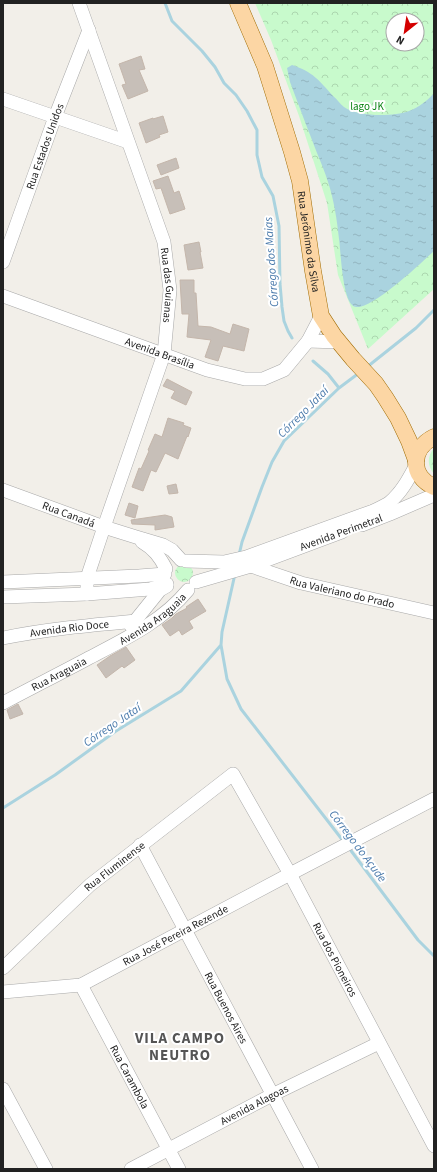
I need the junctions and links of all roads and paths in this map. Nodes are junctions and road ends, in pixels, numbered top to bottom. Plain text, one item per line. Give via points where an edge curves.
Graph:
1 (79, 3) edge
2 (238, 3) edge
3 (89, 30) junction
4 (3, 98) edge
5 (55, 117) junction
6 (128, 142) junction
7 (3, 262) edge
8 (3, 296) edge
9 (321, 316) junction
10 (308, 342) junction
11 (339, 342) junction
12 (164, 354) junction
13 (434, 438) edge
14 (416, 462) junction
15 (434, 487) edge
16 (3, 490) edge
17 (434, 495) edge
18 (104, 526) junction
19 (136, 537) junction
20 (310, 539) junction
21 (184, 561) junction
22 (251, 562) junction
23 (87, 578) junction
24 (167, 578) junction
25 (3, 582) edge
26 (192, 586) junction
27 (87, 594) junction
28 (3, 597) edge
29 (434, 612) edge
30 (136, 621) junction
31 (3, 638) edge
32 (115, 644) junction
33 (3, 703) edge
34 (233, 774) joint
35 (434, 799) edge
36 (140, 845) junction
37 (290, 874) junction
38 (185, 930) junction
39 (4, 966) edge
40 (81, 985) junction
41 (3, 992) edge
42 (379, 1043) junction
43 (3, 1089) edge
44 (272, 1096) junction
45 (434, 1146) edge
46 (169, 1150) junction
47 (46, 1169) edge
48 (131, 1169) edge
49 (179, 1169) edge
50 (312, 1169) edge

1 - 3 street, Rua das Guianas
2 - 9 main road, Rua Jerônimo da Silva via 264,66 300,181
3 - 5 street, Rua Estados Unidos
3 - 6 street, Rua das Guianas
4 - 5 street
5 - 6 street
5 - 7 street, Rua Estados Unidos
6 - 12 street, Rua das Guianas via 164,242 170,290
8 - 12 street, Avenida Brasília
9 - 10 street, Avenida Brasília
9 - 11 main road, Rua Jerônimo da Silva
10 - 11 street
10 - 12 street, Avenida Brasília via 284,370 263,379 245,379 207,370
11 - 14 main road, Rua Jerônimo da Silva via 376,384 398,418
12 - 18 street, Rua das Guianas
13 - 14 main road via 422,446
14 - 15 main road, Rua Jerônimo da Silva via 420,478
14 - 20 street, Avenida Perimetral via 410,477 390,502
16 - 18 street, Rua Canadá
17 - 20 street, Avenida Perimetral via 390,514
18 - 19 street, Rua Canadá
18 - 23 street, Rua das Guianas
19 - 21 street, Rua Canadá via 163,545
19 - 24 street, Rua Canadá via 155,551 161,559
20 - 22 street, Avenida Perimetral
21 - 22 street
21 - 24 street via 172,562
21 - 26 street via 194,567 197,577
22 - 26 street
22 - 29 street, Rua Valeriano do Prado via 301,583
23 - 24 street
23 - 25 street
23 - 27 street, Rua das Guianas
24 - 26 street via 170,588 179,592
24 - 27 street via 158,588
24 - 30 street
26 - 32 street, Avenida Araguaia via 170,609 138,632
27 - 28 street
30 - 31 street, Avenida Rio Doce via 88,625
30 - 32 street
32 - 33 street, Rua Araguaia
34 - 36 street, Rua Fluminense
34 - 37 street, Rua dos Pioneiros
35 - 37 street, Rua José Pereira Rezende
36 - 38 street, Rua Buenos Aires
36 - 39 street, Rua Fluminense via 90,885
37 - 38 street, Rua José Pereira Rezende
37 - 42 street, Rua dos Pioneiros
38 - 40 street, Rua José Pereira Rezende
38 - 44 street, Rua Buenos Aires
40 - 41 street, Rua José Pereira Rezende
40 - 46 street, Rua Carambola
42 - 44 street, Avenida Alagoas
42 - 45 street, Rua dos Pioneiros
43 - 47 street
44 - 46 street, Avenida Alagoas
44 - 50 street, Rua Buenos Aires
46 - 48 street, Avenida Alagoas
46 - 49 street, Rua Carambola

